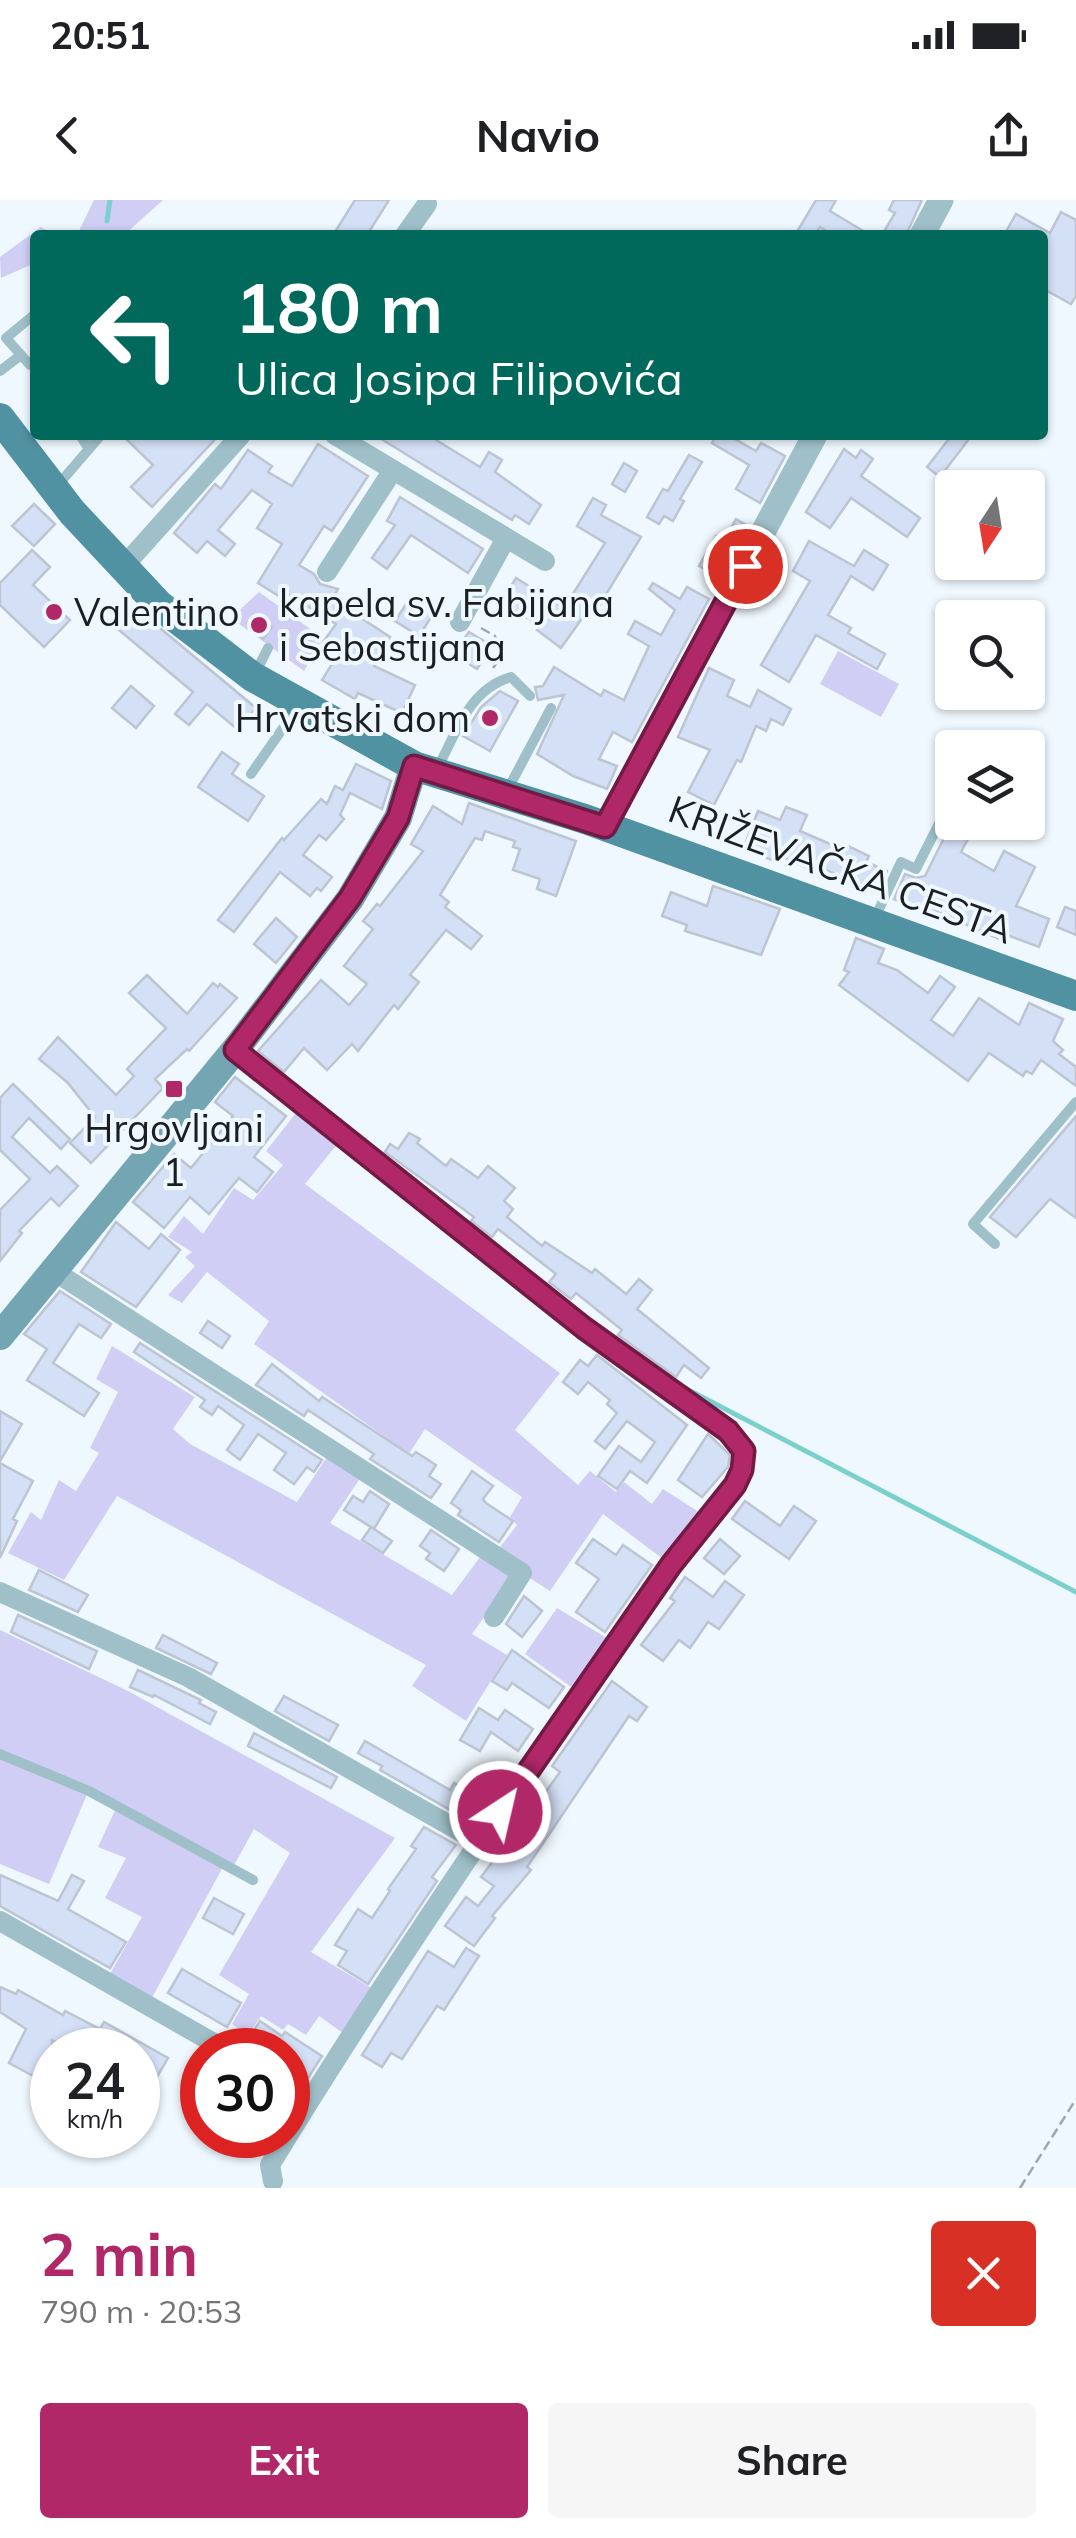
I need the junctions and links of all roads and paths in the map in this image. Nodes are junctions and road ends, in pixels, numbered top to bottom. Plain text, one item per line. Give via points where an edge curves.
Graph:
1 (941, 200) edge
2 (428, 204) dead end
3 (410, 230) edge
4 (925, 230) edge
5 (30, 318) edge
6 (21, 355) junction
7 (30, 364) edge
8 (0, 371) edge
9 (0, 418) edge
10 (83, 440) edge
11 (97, 440) edge
12 (237, 440) edge
13 (343, 440) edge
14 (812, 440) edge
15 (89, 449) junction
16 (393, 470) junction
17 (54, 490) junction
18 (506, 538) junction
19 (545, 561) dead end
20 (123, 567) junction
21 (327, 572) dead end
22 (461, 620) joint
23 (268, 648) dead end
24 (492, 670) dead end
25 (253, 676) junction
26 (530, 696) dead end
27 (300, 703) junction
28 (551, 708) dead end
29 (425, 769) junction
30 (251, 774) dead end
31 (505, 794) junction
32 (605, 827) junction
33 (935, 831) edge
34 (873, 923) junction
35 (1076, 996) edge
36 (235, 1050) junction
37 (1076, 1102) edge
38 (996, 1244) dead end
39 (54, 1271) junction
40 (0, 1336) edge
41 (0, 1592) edge
42 (494, 1617) dead end
43 (0, 1754) edge
44 (479, 1842) junction
45 (254, 1880) dead end
46 (0, 1921) edge
47 (187, 2028) edge
48 (311, 2098) joint
49 (1076, 2099) edge
50 (273, 2181) dead end
51 (1020, 2188) edge

1 - 4 street
2 - 3 street
5 - 6 lane via 6,338
6 - 7 lane
6 - 8 lane
9 - 17 main road, KRIŽEVAČKA CESTA
10 - 15 lane
11 - 15 lane
12 - 20 street
13 - 16 street
14 - 32 street
15 - 17 lane
16 - 18 street
16 - 21 street
17 - 20 main road, KRIŽEVAČKA CESTA
18 - 19 street
18 - 22 street
20 - 25 main road, KRIŽEVAČKA CESTA via 159,606
22 - 24 path via 494,636 502,657
23 - 25 lane
25 - 27 main road, KRIŽEVAČKA CESTA
26 - 29 lane via 511,677 492,682
27 - 29 main road, KRIŽEVAČKA CESTA
27 - 30 lane
28 - 31 lane
29 - 31 main road, KRIŽEVAČKA CESTA
29 - 36 main road via 350,898
31 - 32 main road, KRIŽEVAČKA CESTA
32 - 34 main road, KRIŽEVAČKA CESTA
33 - 34 lane via 916,868 902,862
34 - 35 main road, KRIŽEVAČKA CESTA
36 - 39 main road
36 - 44 street via 584,1328 728,1431 744,1451 735,1485 671,1565
37 - 38 lane via 973,1224
39 - 40 main road
39 - 42 street via 522,1573
41 - 44 street via 188,1678
43 - 45 lane via 89,1792
44 - 48 street
46 - 47 street
48 - 50 street via 270,2166
49 - 51 path

